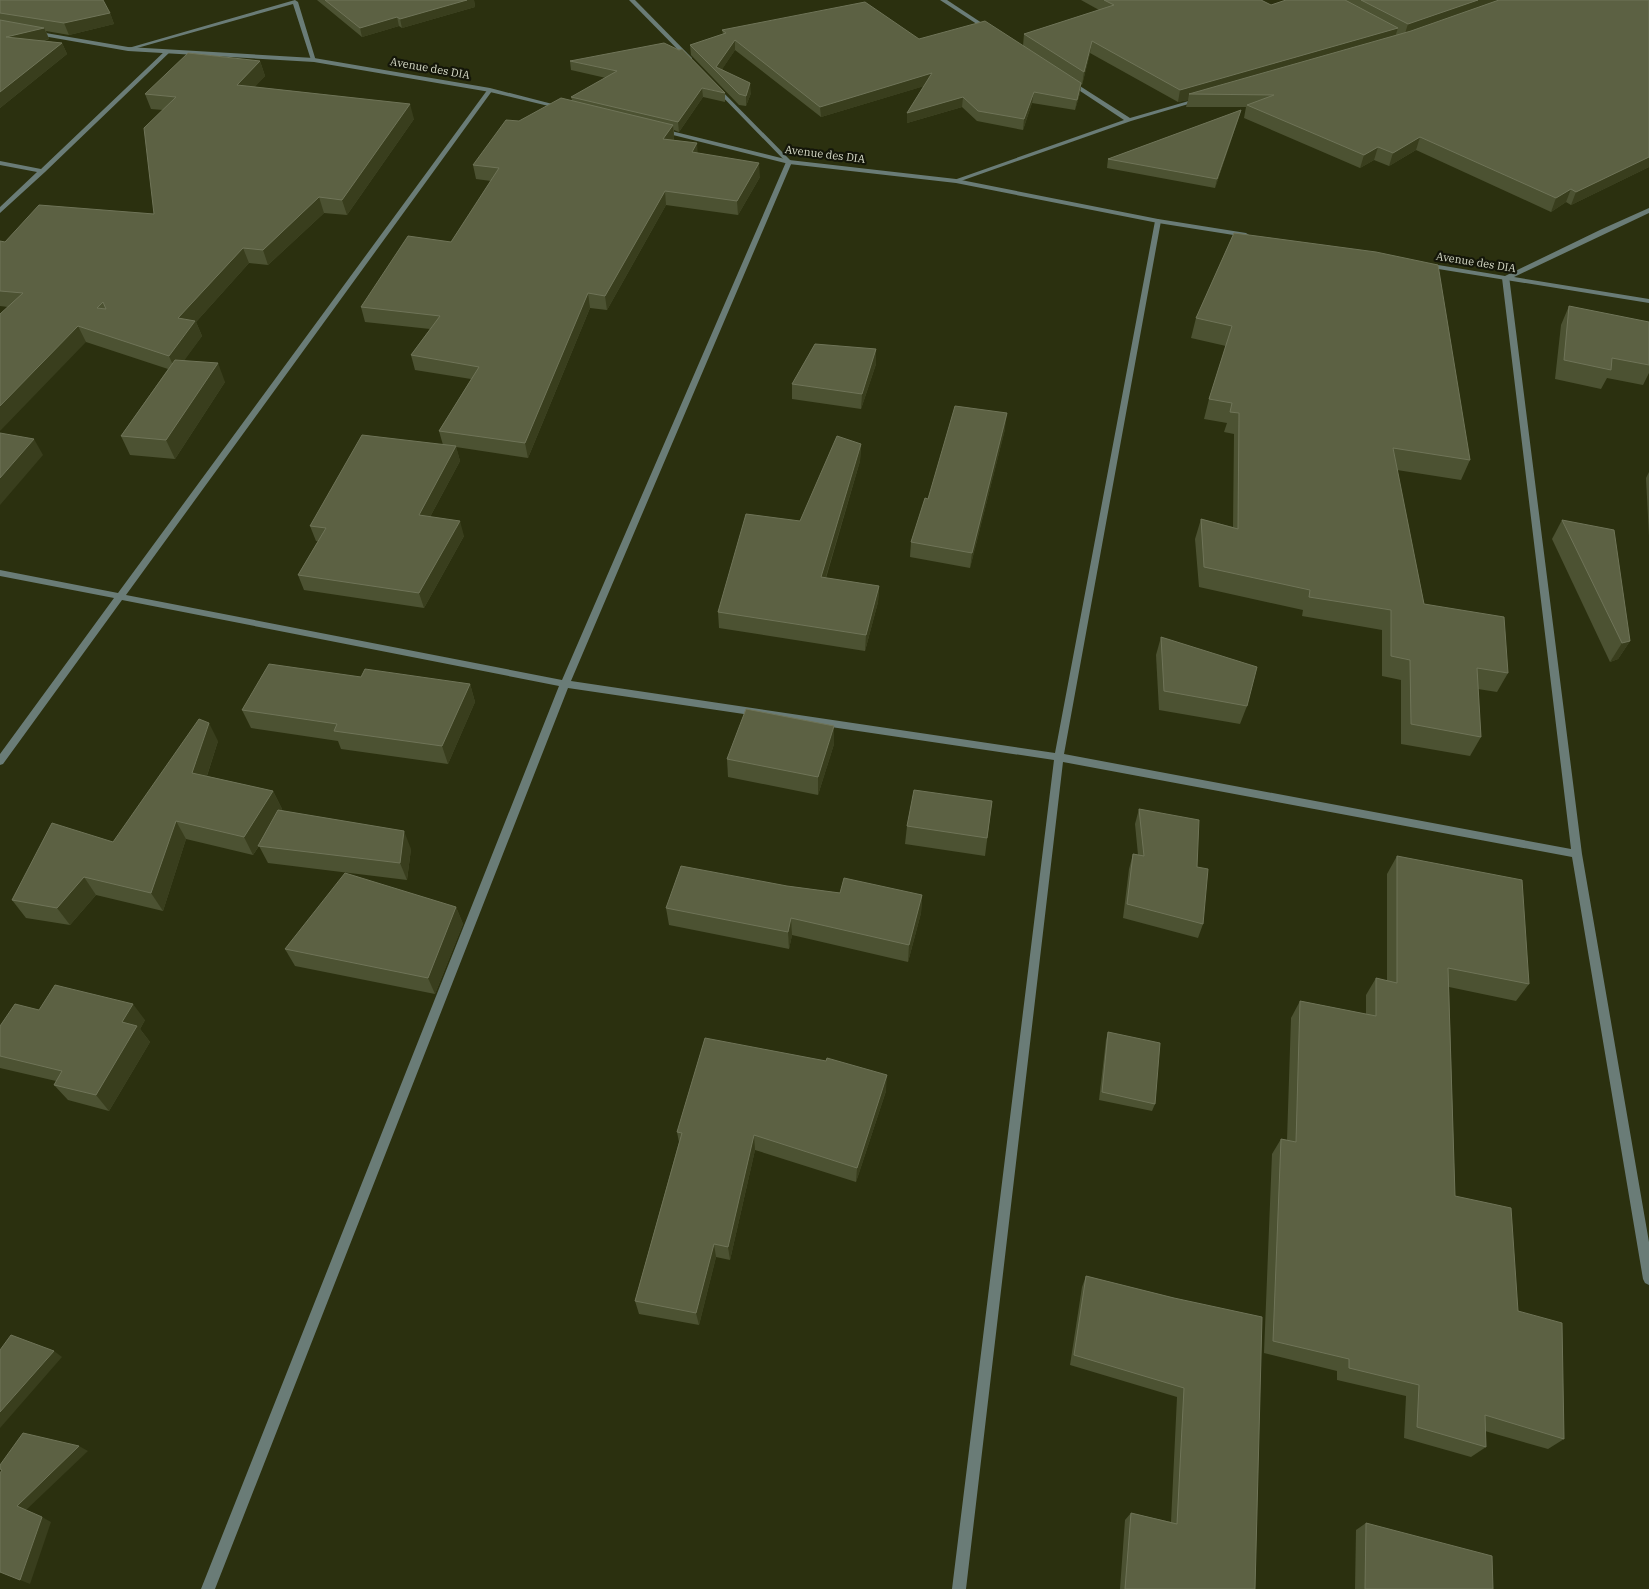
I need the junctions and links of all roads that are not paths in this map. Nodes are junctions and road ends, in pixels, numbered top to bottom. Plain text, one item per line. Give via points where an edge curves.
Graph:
1 (304, 0) edge
2 (632, 0) edge
3 (943, 0) edge
4 (294, 1) edge
5 (992, 31) edge
6 (30, 32) edge
7 (128, 49) junction
8 (168, 51) junction
9 (314, 60) junction
10 (693, 63) edge
11 (707, 77) edge
12 (1064, 78) edge
13 (490, 90) junction
14 (1205, 98) edge
15 (567, 108) edge
16 (1129, 120) junction
17 (654, 129) edge
18 (789, 162) junction
19 (0, 163) edge
20 (42, 171) junction
21 (956, 181) junction
22 (1649, 210) edge
23 (0, 211) edge
24 (1158, 221) junction
25 (1255, 236) edge
26 (1419, 264) edge
27 (1506, 278) junction
28 (1649, 302) edge
29 (0, 573) edge
30 (121, 595) junction
31 (565, 684) junction
32 (1059, 756) junction
33 (0, 761) edge
34 (1577, 854) junction
35 (1649, 1280) edge
36 (208, 1589) edge
37 (959, 1589) edge

1 - 4 street
2 - 10 street
3 - 5 street
4 - 7 street
4 - 9 street
6 - 7 street, Avenue des DIA
7 - 8 street, Avenue des DIA
8 - 9 street, Avenue des DIA
8 - 20 street
9 - 13 street, Avenue des DIA
11 - 18 street
12 - 16 street
13 - 15 street, Avenue des DIA
13 - 30 street
14 - 16 street
16 - 21 street
17 - 18 street, Avenue des DIA
18 - 21 street, Avenue des DIA
18 - 31 street
19 - 20 street
20 - 23 street
21 - 24 street, Avenue des DIA
22 - 27 street
24 - 25 street, Avenue des DIA
24 - 32 street
26 - 27 street, Avenue des DIA
27 - 28 street, Avenue des DIA
27 - 34 street
29 - 30 street
30 - 31 street
30 - 33 street
31 - 32 street
31 - 36 street
32 - 34 street
32 - 37 street
34 - 35 street

